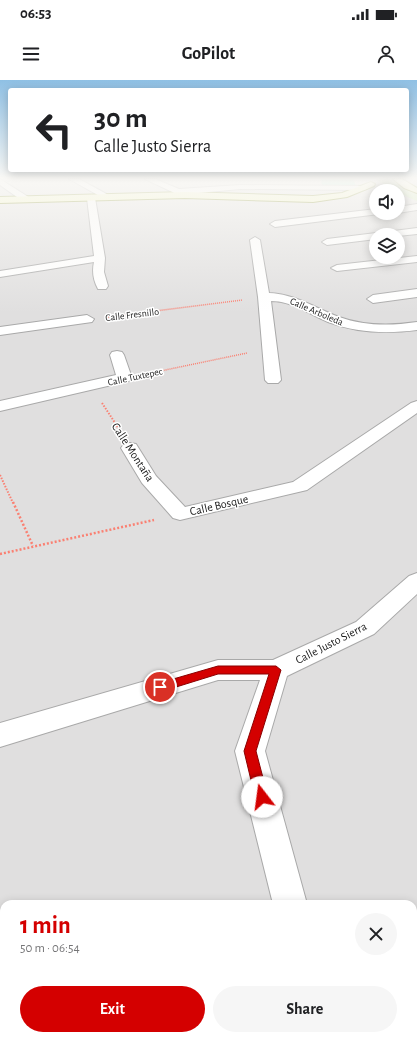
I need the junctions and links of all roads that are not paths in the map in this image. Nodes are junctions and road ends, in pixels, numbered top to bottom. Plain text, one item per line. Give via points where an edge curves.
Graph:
1 (95, 224) edge
2 (417, 231) edge
3 (405, 233) edge
4 (369, 237) edge
5 (255, 240) dead end
6 (327, 242) dead end
7 (100, 258) junction
8 (417, 259) edge
9 (337, 268) dead end
10 (0, 274) edge
11 (102, 286) dead end
12 (417, 294) edge
13 (264, 297) junction
14 (373, 299) dead end
15 (88, 319) road end
16 (417, 326) edge
17 (0, 331) edge
18 (117, 355) dead end
19 (273, 380) dead end
20 (0, 406) edge
21 (417, 406) edge
22 (130, 448) road end
23 (180, 514) joint
24 (417, 581) edge
25 (276, 670) junction
26 (0, 735) edge
27 (289, 900) edge

1 - 7 street
2 - 3 street
4 - 6 street
5 - 13 street
7 - 10 street
7 - 11 street via 98,272
8 - 9 street
12 - 14 street
13 - 16 street, Calle Arboleda via 292,299 332,318 364,327 387,330
13 - 19 street
15 - 17 street, Calle Fresnillo
18 - 20 street, Calle Tuxtepec via 124,378
21 - 23 street, Calle Bosque via 300,486
22 - 23 street, Calle Montaña via 149,479
24 - 25 street, Calle Justo Sierra via 365,628
25 - 26 street, Calle Justo Sierra via 218,670
25 - 27 street via 250,751

